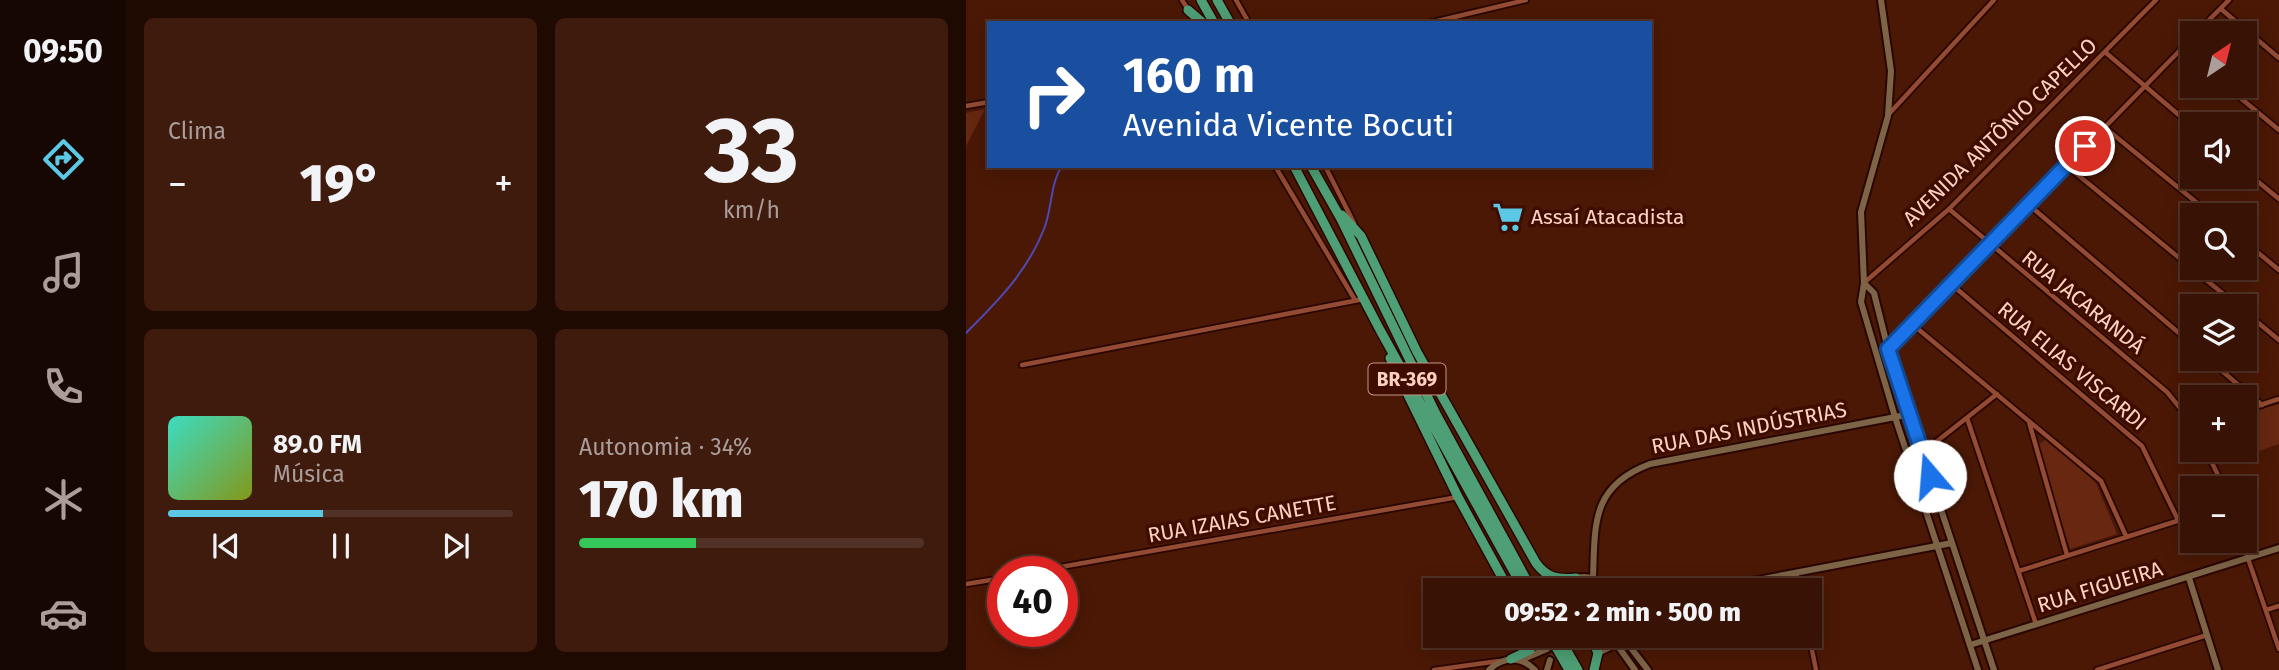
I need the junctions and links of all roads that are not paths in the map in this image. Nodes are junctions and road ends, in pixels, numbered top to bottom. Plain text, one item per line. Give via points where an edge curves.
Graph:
1 (1182, 0) edge
2 (1201, 0) edge
3 (1217, 0) edge
4 (1236, 0) edge
5 (1526, 0) edge
6 (1881, 0) edge
7 (1994, 0) edge
8 (2156, 0) edge
9 (2229, 0) edge
10 (2221, 9) junction
11 (1188, 10) junction
12 (1194, 21) edge
13 (1201, 21) edge
14 (1213, 21) edge
15 (1229, 21) edge
16 (1248, 21) edge
17 (1446, 21) edge
18 (2209, 21) edge
19 (2180, 49) edge
20 (2105, 52) junction
21 (2279, 58) edge
22 (2144, 87) junction
23 (2240, 98) edge
24 (987, 102) edge
25 (966, 106) edge
26 (1888, 116) junction
27 (2180, 116) edge
28 (2104, 127) junction
29 (2279, 130) edge
30 (2067, 166) junction
31 (1276, 168) edge
32 (1295, 168) edge
33 (1312, 168) edge
34 (1326, 168) edge
35 (2257, 181) edge
36 (2279, 199) edge
37 (1329, 201) junction
38 (2197, 203) edge
39 (2029, 205) junction
40 (1949, 209) junction
41 (1361, 236) junction
42 (1989, 245) junction
43 (2257, 252) edge
44 (2279, 270) edge
45 (1864, 283) junction
46 (1951, 284) junction
47 (2223, 294) edge
48 (1360, 300) junction
49 (2257, 323) edge
50 (1912, 324) junction
51 (1380, 330) junction
52 (2180, 334) edge
53 (2279, 340) edge
54 (1888, 349) junction
55 (1417, 352) junction
56 (1022, 365) dead end
57 (2222, 371) edge
58 (1997, 394) junction
59 (2279, 399) edge
60 (2262, 405) junction
61 (2257, 406) edge
62 (2180, 408) edge
63 (1436, 414) junction
64 (1910, 414) junction
65 (1895, 417) junction
66 (1967, 418) junction
67 (2029, 422) junction
68 (2045, 435) junction
69 (2035, 441) junction
70 (1923, 453) junction
71 (1458, 497) junction
72 (2178, 520) joint
73 (2126, 536) junction
74 (1952, 543) junction
75 (1938, 546) junction
76 (2279, 548) edge
77 (2246, 553) edge
78 (2067, 555) junction
79 (2248, 558) junction
80 (1078, 564) edge
81 (2019, 571) junction
82 (1796, 573) junction
83 (1502, 578) edge
84 (1517, 578) edge
85 (1525, 578) edge
86 (1555, 578) edge
87 (1593, 578) edge
88 (1769, 578) edge
89 (1797, 578) edge
90 (2189, 578) junction
91 (987, 581) edge
92 (966, 584) edge
93 (2279, 606) edge
94 (2266, 610) junction
95 (2036, 624) junction
96 (2207, 635) junction
97 (1984, 641) junction
98 (1970, 645) junction
99 (1530, 648) edge
100 (1556, 648) edge
101 (1565, 648) edge
102 (1596, 648) edge
103 (1608, 648) edge
104 (1619, 648) edge
105 (1631, 648) edge
106 (1812, 648) edge
107 (1547, 649) dead end
108 (2279, 649) edge
109 (1598, 653) junction
110 (1512, 660) junction
111 (1550, 660) tunnel mouth
112 (1434, 670) edge
113 (1489, 670) edge
114 (1535, 670) edge
115 (1547, 670) edge
116 (1569, 670) edge
117 (1578, 670) edge
118 (1594, 670) edge
119 (1635, 670) edge
120 (1648, 670) edge
121 (1816, 670) edge
122 (1978, 670) edge
123 (1994, 670) edge
124 (2097, 670) edge
125 (2218, 670) edge

1 - 11 street
2 - 14 highway
3 - 15 highway
4 - 16 street
5 - 17 street
6 - 26 street via 1891,71
7 - 26 street
8 - 20 street, AVENIDA ANTÔNIO CAPELLO
9 - 10 street
10 - 18 street
10 - 21 street
11 - 12 street
11 - 13 highway
19 - 22 street
20 - 22 street
20 - 40 street, AVENIDA ANTÔNIO CAPELLO
22 - 27 street
22 - 28 street
23 - 29 street
24 - 25 street
26 - 45 street via 1861,212
28 - 30 street
28 - 38 street
30 - 39 street
30 - 47 street
31 - 48 street
32 - 48 highway, BR-369
33 - 37 highway, BR-369
34 - 41 street
35 - 36 street
37 - 41 highway
37 - 63 highway, BR-369
39 - 42 street
39 - 52 street
40 - 42 street, RUA JACARANDÁ
40 - 45 street, AVENIDA ANTÔNIO CAPELLO
41 - 55 highway
42 - 46 street
42 - 62 street, RUA JACARANDÁ via 2167,392
43 - 44 street
45 - 54 street via 1874,293
45 - 65 street via 1861,302
46 - 50 street
46 - 72 street, RUA ELIAS VISCARDI via 2142,446
48 - 51 highway, BR-369
48 - 56 street
49 - 53 street
50 - 54 street
50 - 58 street
51 - 71 highway via 1394,369
51 - 84 highway, BR-369
54 - 64 street
55 - 63 highway
55 - 86 highway via 1536,563
57 - 60 street
58 - 66 street
58 - 67 street
59 - 60 street
60 - 61 street
63 - 85 highway, BR-369
64 - 65 street, RUA DAS INDÚSTRIAS
64 - 70 street
65 - 75 street
65 - 87 street, RUA DAS INDÚSTRIAS via 1631,471 1611,487 1598,510
66 - 70 street
66 - 81 street
67 - 68 street
67 - 69 street
68 - 69 street
68 - 73 street via 2101,481
69 - 78 street
70 - 74 street
71 - 80 street, RUA IZAIAS CANETTE
71 - 83 highway
72 - 73 street
73 - 78 street
74 - 75 street
74 - 97 street
75 - 82 street
75 - 98 street
76 - 79 street, RUA FIGUEIRA
77 - 79 street
78 - 81 street
79 - 90 street, RUA FIGUEIRA
79 - 94 street
81 - 95 street
82 - 88 street
82 - 89 street
90 - 95 street, RUA FIGUEIRA
90 - 96 street
91 - 92 street
93 - 94 street
94 - 108 street
95 - 97 street, RUA FIGUEIRA
96 - 124 street
96 - 125 street
97 - 98 street, RUA FIGUEIRA
97 - 123 street
98 - 122 street
99 - 110 highway
100 - 116 highway
101 - 117 highway
102 - 109 highway
103 - 109 street
104 - 119 street
105 - 120 street
106 - 121 street
107 - 110 street
109 - 118 highway
110 - 112 street
110 - 113 street
110 - 114 street
111 - 115 street

